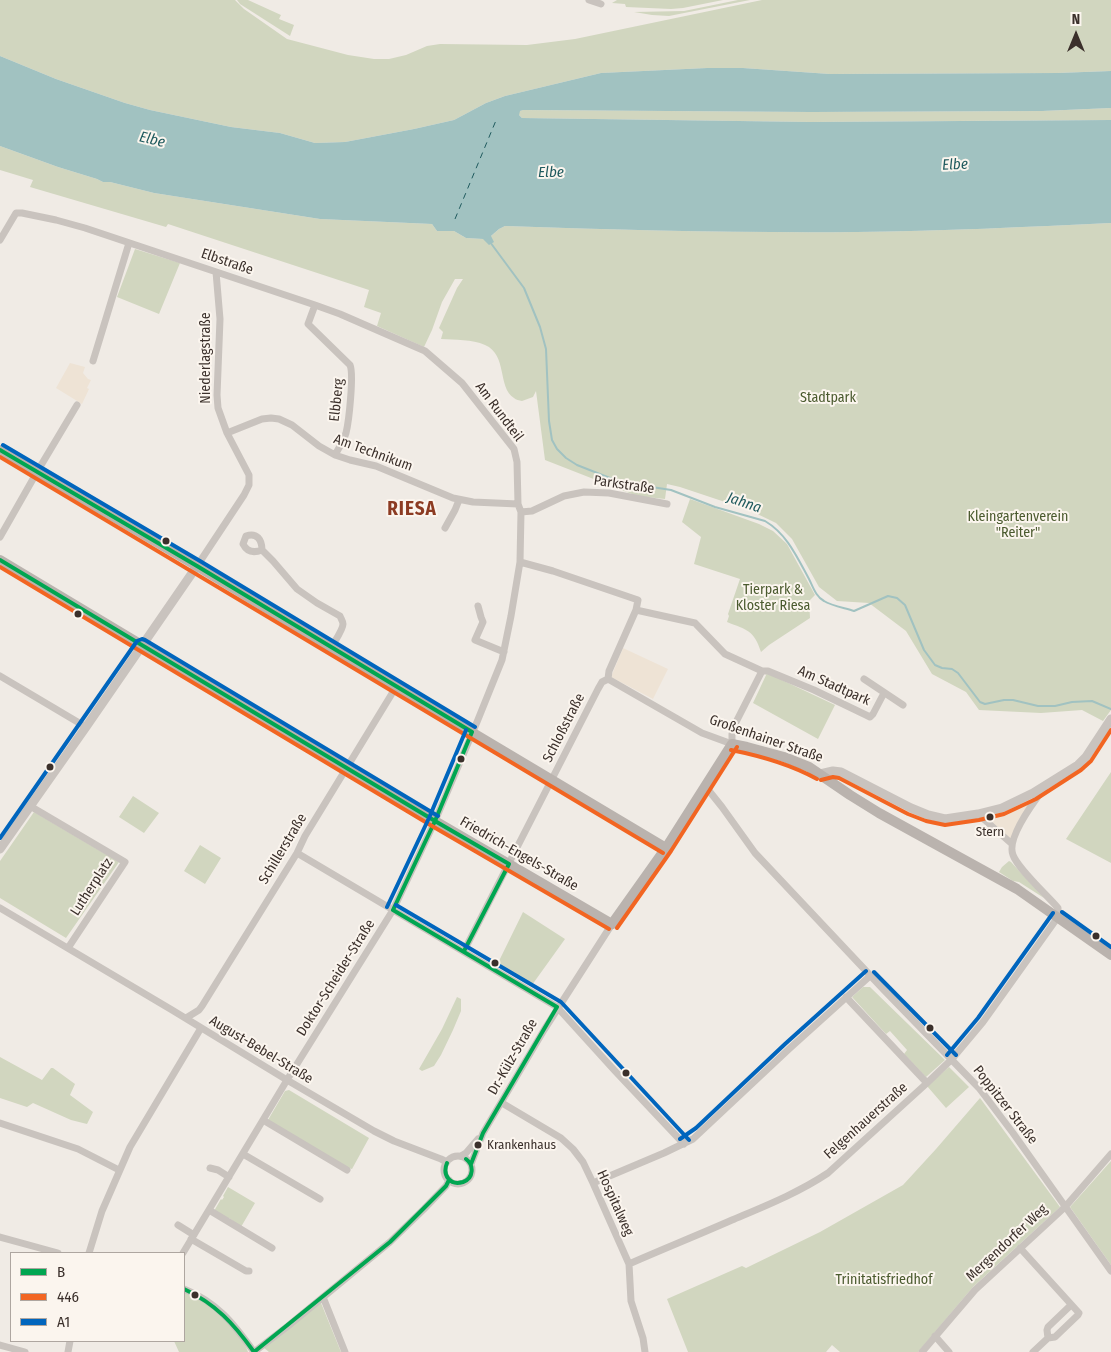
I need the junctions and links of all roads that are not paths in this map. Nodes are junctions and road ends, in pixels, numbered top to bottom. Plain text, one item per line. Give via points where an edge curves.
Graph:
1 (589, 0) edge
2 (601, 4) dead end
3 (0, 240) edge
4 (129, 243) junction
5 (216, 272) junction
6 (315, 305) junction
7 (425, 351) joint
8 (92, 361) dead end
9 (78, 405) dead end
10 (227, 433) junction
11 (0, 450) edge
12 (335, 455) junction
13 (37, 472) junction
14 (458, 500) junction
15 (667, 504) dead end
16 (519, 508) junction
17 (445, 528) dead end
18 (0, 537) edge
19 (262, 550) dead end
20 (0, 560) edge
21 (520, 562) junction
22 (197, 566) junction
23 (478, 606) dead end
24 (636, 610) junction
25 (142, 645) junction
26 (331, 648) junction
27 (504, 652) junction
28 (762, 671) junction
29 (0, 676) edge
30 (608, 679) junction
31 (864, 679) dead end
32 (396, 687) junction
33 (884, 693) junction
34 (903, 706) dead end
35 (1110, 721) edge
36 (86, 727) junction
37 (472, 732) junction
38 (732, 744) junction
39 (347, 767) junction
40 (820, 774) junction
41 (552, 780) junction
42 (1047, 785) junction
43 (706, 787) junction
44 (30, 806) junction
45 (978, 814) junction
46 (435, 821) junction
47 (1012, 846) junction
48 (666, 848) junction
49 (0, 849) edge
50 (297, 853) junction
51 (509, 864) junction
52 (0, 908) edge
53 (393, 910) junction
54 (1058, 917) junction
55 (612, 924) junction
56 (68, 948) junction
57 (464, 951) junction
58 (1111, 955) edge
59 (870, 976) junction
60 (846, 997) junction
61 (557, 1007) junction
62 (186, 1018) junction
63 (201, 1028) junction
64 (952, 1059) junction
65 (287, 1080) junction
66 (927, 1083) junction
67 (502, 1103) junction
68 (263, 1120) junction
69 (0, 1123) edge
70 (483, 1133) junction
71 (684, 1144) junction
72 (243, 1154) junction
73 (1111, 1154) edge
74 (461, 1156) junction
75 (447, 1162) junction
76 (470, 1164) junction
77 (210, 1168) dead end
78 (119, 1170) junction
79 (347, 1170) dead end
80 (229, 1177) junction
81 (449, 1180) junction
82 (593, 1183) junction
83 (320, 1199) dead end
84 (1065, 1207) junction
85 (209, 1210) junction
86 (178, 1225) dead end
87 (0, 1237) edge
88 (193, 1237) junction
89 (272, 1248) dead end
90 (1020, 1248) junction
91 (54, 1252) edge
92 (89, 1252) edge
93 (184, 1252) edge
94 (629, 1264) junction
95 (249, 1271) dead end
96 (1111, 1271) edge
97 (185, 1289) edge
98 (323, 1297) junction
99 (1071, 1305) junction
100 (936, 1336) junction
101 (1048, 1338) junction
102 (0, 1346) edge
103 (25, 1352) edge
104 (254, 1352) edge
105 (345, 1352) edge
106 (645, 1352) edge
107 (922, 1352) edge
108 (949, 1352) edge
109 (1034, 1352) edge

1 - 2 street
3 - 4 street, Elbstraße via 16,213 56,220
4 - 5 street, Elbstraße
4 - 8 street
5 - 6 street, Elbstraße
5 - 10 street, Niederlagstraße via 220,328 217,402
6 - 7 street, Elbstraße
6 - 12 street, Elbberg via 308,324 352,369 346,432
7 - 16 street, Am Rundteil via 462,383 514,449
9 - 13 street
10 - 12 street, Am Technikum via 262,419 279,419
10 - 22 street, Niederlagstraße via 249,475 249,485
11 - 13 main road
12 - 14 street, Am Technikum via 376,466
13 - 18 street
13 - 22 main road
14 - 16 street
14 - 17 street
15 - 16 street, Parkstraße via 591,492 564,496 532,511
16 - 21 street
19 - 26 street via 297,590 340,616 343,623
20 - 25 main road, Friedrich-Engels-Straße
21 - 24 street, Schloßstraße via 638,600
21 - 27 street
22 - 25 street
22 - 26 main road
23 - 27 street via 483,622 475,640
24 - 28 street via 695,623 725,654
24 - 30 street, Schloßstraße
25 - 36 street
25 - 39 main road, Friedrich-Engels-Straße
26 - 32 main road
27 - 37 street, Doktor-Scheider-Straße
28 - 33 street, Am Stadtpark via 870,716
28 - 38 street via 733,728
29 - 36 street
30 - 38 street, Großenhainer Straße via 702,732
30 - 41 street, Schloßstraße via 598,689
31 - 33 street, Am Stadtpark
32 - 37 main road
32 - 39 street, Schillerstraße
33 - 34 street, Am Stadtpark
35 - 42 street, Großenhainer Straße via 1082,762
36 - 44 street
37 - 41 main road
37 - 46 street, Doktor-Scheider-Straße
38 - 40 main road, Großenhainer Straße via 784,757
38 - 43 main road, Dr.-Külz-Straße
39 - 46 main road, Friedrich-Engels-Straße
39 - 50 street, Schillerstraße
40 - 45 street, Großenhainer Straße via 842,772 928,815 945,819
40 - 54 main road via 871,808 1016,889
41 - 48 main road
41 - 51 street, Schloßstraße
42 - 45 street, Großenhainer Straße via 1002,808
42 - 47 street via 1032,804
43 - 48 main road, Dr.-Külz-Straße
43 - 59 street, Poppitzer Straße via 755,853
44 - 49 street
44 - 56 street, Lutherplatz via 125,862
45 - 47 street
46 - 51 main road, Friedrich-Engels-Straße
46 - 53 street, Doktor-Scheider-Straße
47 - 54 street via 1013,856 1019,865 1058,908
48 - 55 main road, Dr.-Külz-Straße
50 - 53 street
50 - 62 street, Schillerstraße via 202,1006
51 - 55 main road, Friedrich-Engels-Straße
51 - 57 street, Schloßstraße
52 - 56 street
53 - 57 street
53 - 65 street, Doktor-Scheider-Straße
54 - 58 main road
54 - 64 street, Felgenhauerstraße via 983,1022
55 - 61 street, Dr.-Külz-Straße
56 - 62 street, August-Bebel-Straße
57 - 61 street
59 - 60 street
59 - 64 street, Poppitzer Straße
60 - 66 street
60 - 71 street via 700,1133
61 - 67 street, Dr.-Külz-Straße
61 - 71 street
62 - 63 street, August-Bebel-Straße
63 - 65 street, August-Bebel-Straße
63 - 78 street
64 - 66 street, Felgenhauerstraße
64 - 84 street, Poppitzer Straße via 979,1088
65 - 68 street, Doktor-Scheider-Straße
65 - 75 street, August-Bebel-Straße via 374,1132
66 - 94 street, Felgenhauerstraße via 828,1173 812,1183 774,1203
67 - 70 street, Dr.-Külz-Straße
67 - 82 street, Hospitalweg via 561,1138 573,1149
68 - 72 street, Doktor-Scheider-Straße
68 - 79 street
69 - 78 street via 78,1149
70 - 74 street, Dr.-Külz-Straße
70 - 76 street, Dr.-Külz-Straße
71 - 82 street
72 - 80 street, Doktor-Scheider-Straße
72 - 83 street
73 - 84 street, Mergendorfer Weg
74 - 75 street
74 - 76 street
75 - 81 street via 445,1171
76 - 81 street via 472,1172 465,1182 457,1184
77 - 80 street
78 - 92 street
80 - 85 street, Doktor-Scheider-Straße
81 - 98 street via 402,1231
82 - 94 street, Hospitalweg
84 - 90 street, Mergendorfer Weg
84 - 96 street, Poppitzer Straße
85 - 88 street, Doktor-Scheider-Straße
85 - 89 street
86 - 88 street
87 - 91 street
88 - 93 street, Doktor-Scheider-Straße
88 - 95 street
90 - 99 street
90 - 100 street, Mergendorfer Weg via 975,1290
94 - 106 street, Hospitalweg via 630,1301
97 - 104 street via 221,1310
98 - 104 street
98 - 105 street
99 - 101 street via 1048,1328
99 - 101 street via 1078,1315 1055,1337
100 - 107 street, Mergendorfer Weg
100 - 108 street
101 - 109 street
102 - 103 street

